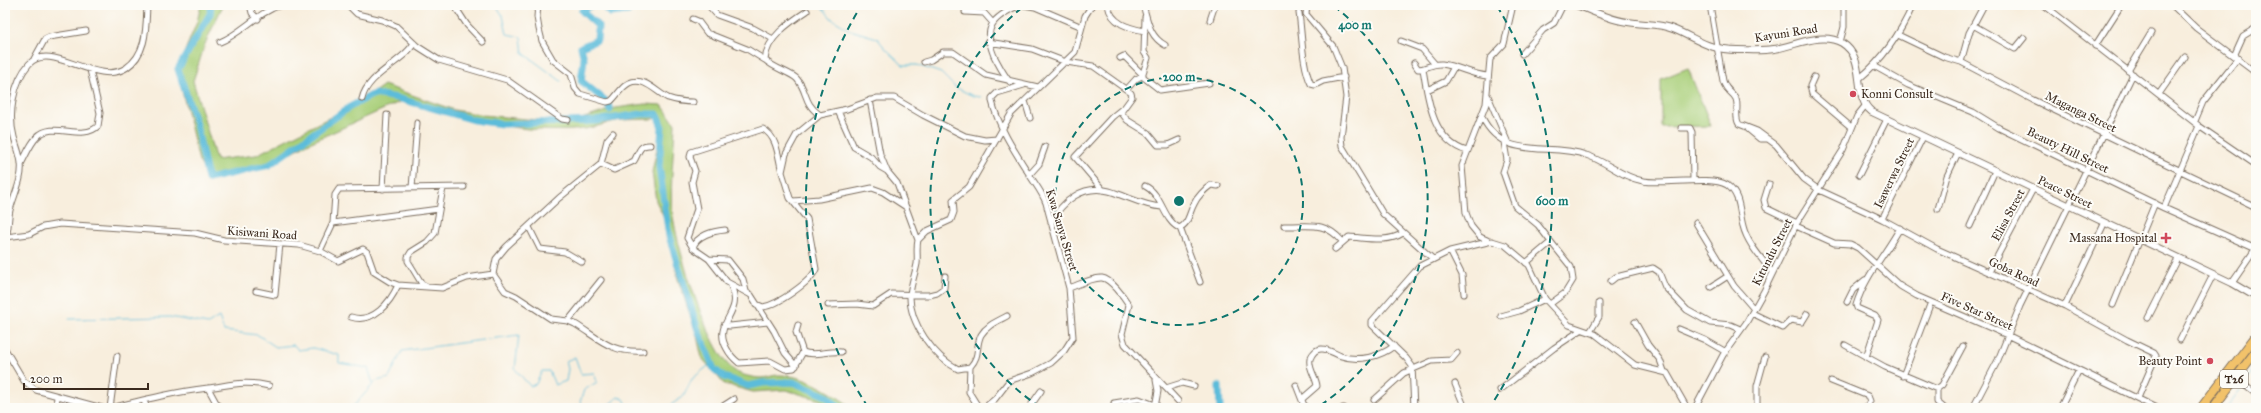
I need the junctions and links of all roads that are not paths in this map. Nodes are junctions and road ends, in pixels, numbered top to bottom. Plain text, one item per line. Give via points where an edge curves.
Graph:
1 (147, 5) edge
2 (250, 5) edge
3 (281, 5) edge
4 (348, 5) edge
5 (454, 5) edge
6 (538, 5) edge
7 (708, 5) edge
8 (1020, 5) edge
9 (1024, 5) edge
10 (1092, 5) edge
11 (1108, 5) edge
12 (1143, 5) edge
13 (1215, 5) edge
14 (1307, 5) edge
15 (1513, 5) edge
16 (1563, 5) edge
17 (1576, 5) edge
18 (1710, 5) edge
19 (1844, 5) edge
20 (1913, 5) edge
21 (1984, 5) edge
22 (2044, 5) edge
23 (2172, 5) edge
24 (1035, 6) edge
25 (2120, 7) dead end
26 (1594, 8) edge
27 (807, 11) dead end
28 (965, 12) dead end
29 (1299, 13) dead end
30 (1146, 17) junction
31 (258, 18) junction
32 (693, 19) dead end
33 (1210, 20) dead end
34 (992, 22) junction
35 (1974, 25) junction
36 (1082, 27) junction
37 (2256, 28) edge
38 (86, 31) dead end
39 (1145, 31) junction
40 (2151, 33) dead end
41 (1898, 35) junction
42 (2024, 38) dead end
43 (773, 39) junction
44 (1402, 41) dead end
45 (220, 42) dead end
46 (483, 42) dead end
47 (988, 42) junction
48 (1840, 42) junction
49 (414, 43) junction
50 (1166, 45) dead end
51 (2095, 46) junction
52 (1718, 49) junction
53 (1522, 54) dead end
54 (2185, 57) dead end
55 (2236, 57) junction
56 (1120, 58) dead end
57 (34, 59) junction
58 (765, 60) junction
59 (924, 62) dead end
60 (1066, 62) junction
61 (1961, 62) junction
62 (1414, 63) dead end
63 (1434, 64) junction
64 (1874, 66) junction
65 (1454, 67) junction
66 (1423, 69) junction
67 (90, 70) junction
68 (2131, 73) junction
69 (2256, 73) edge
70 (1143, 75) junction
71 (1488, 76) junction
72 (1344, 77) junction
73 (1814, 78) dead end
74 (1860, 78) junction
75 (1011, 82) junction
76 (1208, 83) dead end
77 (1024, 85) junction
78 (1038, 87) junction
79 (1127, 89) junction
80 (1427, 90) junction
81 (2159, 94) junction
82 (1488, 95) junction
83 (362, 99) dead end
84 (870, 100) junction
85 (1025, 101) junction
86 (693, 102) dead end
87 (1866, 106) junction
88 (1122, 109) junction
89 (838, 111) junction
90 (388, 115) dead end
91 (820, 115) junction
92 (1482, 117) junction
93 (1030, 118) dead end
94 (1887, 119) junction
95 (568, 120) dead end
96 (417, 123) dead end
97 (2197, 124) junction
98 (1851, 127) junction
99 (1681, 128) dead end
100 (1004, 129) junction
101 (613, 134) dead end
102 (2105, 134) junction
103 (1923, 136) junction
104 (997, 139) junction
105 (1179, 140) dead end
106 (1506, 143) junction
107 (650, 145) dead end
108 (1045, 147) dead end
109 (1467, 151) junction
110 (1958, 153) junction
111 (21, 164) junction
112 (600, 164) junction
113 (2256, 165) edge
114 (2179, 169) junction
115 (2087, 170) junction
116 (887, 171) junction
117 (1995, 171) junction
118 (782, 172) junction
119 (1859, 174) dead end
120 (1029, 175) junction
121 (1693, 180) junction
122 (1768, 184) dead end
123 (1145, 186) dead end
124 (1218, 186) dead end
125 (412, 188) junction
126 (443, 188) junction
127 (464, 188) dead end
128 (2033, 188) junction
129 (383, 189) junction
130 (1103, 190) junction
131 (1819, 190) junction
132 (793, 201) junction
133 (5, 203) edge
134 (12, 203) junction
135 (2155, 204) junction
136 (906, 207) junction
137 (2069, 207) junction
138 (2256, 207) edge
139 (1162, 208) junction
140 (1938, 208) dead end
141 (2164, 208) junction
142 (439, 209) junction
143 (1882, 219) junction
144 (333, 223) junction
145 (1051, 223) junction
146 (1696, 223) dead end
147 (1796, 224) junction
148 (2104, 224) junction
149 (1284, 226) dead end
150 (1970, 226) dead end
151 (529, 227) junction
152 (1180, 228) junction
153 (1900, 228) junction
154 (726, 230) dead end
155 (1403, 233) junction
156 (6, 238) edge
157 (918, 240) junction
158 (1487, 240) junction
159 (2139, 240) junction
160 (1342, 241) junction
161 (1551, 242) junction
162 (280, 244) junction
163 (693, 248) junction
164 (1335, 248) dead end
165 (2256, 248) edge
166 (320, 251) junction
167 (1450, 251) junction
168 (709, 259) junction
169 (1433, 259) junction
170 (2178, 259) junction
171 (582, 262) dead end
172 (1526, 263) junction
173 (1877, 264) junction
174 (1772, 272) junction
175 (1989, 272) junction
176 (493, 274) junction
177 (945, 276) dead end
178 (1728, 276) junction
179 (2213, 276) junction
180 (601, 280) dead end
181 (1611, 280) dead end
182 (1865, 280) junction
183 (1200, 282) dead end
184 (2232, 283) junction
185 (398, 285) junction
186 (731, 285) junction
187 (1711, 287) dead end
188 (429, 288) junction
189 (1068, 288) junction
190 (2029, 290) junction
191 (256, 291) dead end
192 (746, 292) junction
193 (910, 294) junction
194 (1464, 294) dead end
195 (2256, 297) edge
196 (1545, 299) junction
197 (1847, 302) dead end
198 (1931, 302) junction
199 (1599, 303) dead end
200 (755, 304) junction
201 (1550, 304) junction
202 (828, 305) dead end
203 (2113, 305) dead end
204 (2065, 306) junction
205 (1753, 311) junction
206 (1807, 314) dead end
207 (1007, 316) dead end
208 (1501, 316) dead end
209 (351, 317) dead end
210 (2148, 318) dead end
211 (568, 321) junction
212 (768, 322) junction
213 (1635, 322) dead end
214 (724, 325) junction
215 (798, 325) dead end
216 (1679, 329) dead end
217 (1740, 329) junction
218 (1581, 330) junction
219 (1590, 332) junction
220 (2007, 335) junction
221 (2256, 336) edge
222 (2180, 340) dead end
223 (1845, 345) dead end
224 (1394, 346) junction
225 (1963, 346) dead end
226 (5, 349) edge
227 (643, 351) dead end
228 (2256, 351) edge
229 (803, 352) junction
230 (841, 352) dead end
231 (1726, 352) junction
232 (1457, 353) dead end
233 (117, 356) dead end
234 (1765, 357) dead end
235 (1866, 357) junction
236 (796, 366) junction
237 (970, 367) junction
238 (1412, 370) junction
239 (2079, 370) junction
240 (1664, 371) junction
241 (1902, 376) junction
242 (2235, 378) junction
243 (1156, 379) junction
244 (1831, 381) dead end
245 (1455, 384) dead end
246 (1296, 385) dead end
247 (268, 386) dead end
248 (1194, 386) dead end
249 (208, 388) junction
250 (1166, 388) junction
251 (1937, 389) junction
252 (1500, 390) dead end
253 (1041, 391) dead end
254 (2256, 394) edge
255 (57, 396) junction
256 (2138, 398) junction
257 (734, 399) dead end
258 (1302, 399) junction
259 (1374, 400) dead end
260 (144, 401) junction
261 (1178, 402) dead end
262 (1114, 403) dead end
263 (1975, 404) dead end
264 (1155, 407) edge
265 (56, 408) edge
266 (102, 408) edge
267 (110, 408) edge
268 (147, 408) edge
269 (219, 408) edge
270 (720, 408) edge
271 (979, 408) edge
272 (984, 408) edge
273 (1029, 408) edge
274 (1305, 408) edge
275 (1414, 408) edge
276 (1465, 408) edge
277 (1687, 408) edge
278 (1695, 408) edge
279 (1757, 408) edge
280 (1866, 408) edge
281 (1944, 408) edge
282 (2060, 408) edge
283 (2157, 408) edge
284 (2200, 408) edge
285 (2213, 408) edge

1 - 67 street via 142,48 138,58 120,72 104,74
2 - 31 street via 252,13
3 - 31 street
4 - 49 street via 357,14 396,26
5 - 46 street via 467,25
6 - 86 street via 537,17 542,42 553,60 571,74 575,88 580,94 607,102 629,83 638,82 646,83 669,98
7 - 43 street via 717,15 754,28
8 - 34 street
9 - 24 street
10 - 36 street
11 - 39 street via 1110,12 1124,26
12 - 30 street
13 - 33 street
14 - 72 street via 1306,14 1333,46
15 - 71 street via 1504,44 1491,56
16 - 53 street via 1554,23 1543,30
17 - 26 street, Kayuni Road
18 - 52 street
19 - 48 street via 1844,27
20 - 41 street
21 - 35 street
22 - 51 street
23 - 55 street via 2196,28
24 - 36 street
25 - 51 street
26 - 52 street, Kayuni Road via 1627,22 1654,24 1673,29
27 - 43 street
28 - 34 street via 984,13
29 - 72 street via 1303,36 1302,48 1311,84
30 - 39 street
30 - 50 street via 1155,37
31 - 45 street
32 - 58 street via 698,21 707,33 747,49
34 - 47 street
35 - 42 street via 2015,49
35 - 61 street
36 - 60 street via 1077,50
37 - 55 street via 2244,36
38 - 57 street via 49,36
39 - 70 street via 1144,52 1148,58
40 - 68 street
41 - 61 street, Maganga Street via 1944,57
41 - 64 street
43 - 58 street via 767,48
44 - 63 street via 1422,49
47 - 60 street via 1032,49
47 - 75 street via 999,66
48 - 52 street, Kayuni Road via 1821,38 1772,49
48 - 74 street via 1847,46 1854,57
49 - 83 street via 380,73 364,92
49 - 95 street via 439,60 508,80 562,119
51 - 68 street
52 - 131 street, Goba Road via 1725,89 1736,100 1737,122 1768,138 1804,179
54 - 81 street
55 - 69 street
55 - 97 street via 2203,102
56 - 70 street via 1124,56
57 - 67 street via 53,58
57 - 111 street via 22,76 12,107 14,136
58 - 91 street via 778,70 793,74 798,79 807,103
59 - 75 street via 943,52 953,52 986,76
60 - 78 street
60 - 79 street via 1097,68
61 - 102 street, Maganga Street
62 - 66 street
63 - 65 street
63 - 66 street
64 - 74 street
64 - 115 street, Beauty Hill Street via 1908,85 1973,112 2000,128
65 - 71 street
65 - 80 street via 1446,80
66 - 80 street
67 - 111 street via 100,113 98,126 89,132 42,132 36,137
68 - 81 street
68 - 102 street
70 - 76 street via 1160,90
70 - 79 street via 1136,78
71 - 82 street
72 - 155 street via 1346,97 1342,146 1383,214
73 - 98 street via 1810,86 1812,94
74 - 87 street
75 - 77 street
77 - 78 street
77 - 100 street, Kwa Sanya Street via 997,93 992,98 995,113
78 - 85 street
79 - 88 street via 1132,98
80 - 109 street via 1442,136 1455,147
81 - 97 street
82 - 92 street
82 - 106 street
84 - 89 street
84 - 104 street via 894,98 965,136 985,140
84 - 116 street via 880,154
85 - 93 street
85 - 100 street via 1011,114
87 - 94 street, Peace Street
87 - 98 street, Kitundu Street
88 - 105 street via 1124,117 1148,133 1158,145 1168,145
88 - 130 street via 1075,157
89 - 91 street
89 - 116 street via 854,148 871,157
90 - 129 street
91 - 118 street via 797,134 786,154
92 - 106 street via 1489,131
92 - 109 street
94 - 103 street, Peace Street
94 - 119 street
96 - 125 street
97 - 113 street
97 - 114 street
98 - 131 street, Kitundu Street via 1846,145
99 - 121 street via 1690,128 1692,132
100 - 104 street
100 - 120 street, Kwa Sanya Street
101 - 112 street via 607,140
102 - 114 street, Maganga Street
102 - 115 street
103 - 110 street, Peace Street
103 - 143 street, Isawerwa Street
104 - 157 street via 969,187 953,200 954,212 951,220 927,231
106 - 121 street via 1533,149 1557,148 1575,151 1644,181
106 - 161 street via 1507,160 1503,172 1516,206 1538,225
107 - 112 street via 639,149 634,161 614,170
108 - 120 street via 1039,164
109 - 158 street via 1462,166 1466,213 1471,226 1480,237
110 - 117 street, Peace Street
110 - 140 street via 1947,176
111 - 134 street
112 - 151 street
114 - 138 street, Maganga Street
114 - 141 street
115 - 135 street, Beauty Hill Street
115 - 137 street
116 - 136 street via 897,183
117 - 128 street, Peace Street
117 - 150 street
118 - 132 street
118 - 163 street via 773,137 764,129 691,152 694,171 692,182 697,208 687,238
120 - 145 street, Kwa Sanya Street via 1042,192
121 - 174 street via 1724,184 1731,189 1739,203 1746,235
122 - 147 street, Five Star Street via 1763,191 1766,208
123 - 139 street via 1152,191
124 - 152 street via 1211,185 1204,191
125 - 126 street
125 - 129 street
126 - 127 street
126 - 142 street
128 - 137 street, Peace Street
128 - 175 street, Elisa Street
129 - 144 street via 339,189 335,195
130 - 139 street
130 - 145 street via 1071,197
131 - 143 street, Goba Road
131 - 147 street, Kitundu Street
132 - 136 street via 819,199 872,188
132 - 200 street via 807,219 816,269 807,282 771,305 763,307
133 - 134 street
134 - 156 street
135 - 141 street, Beauty Hill Street
135 - 159 street
136 - 157 street
137 - 148 street, Peace Street
137 - 190 street
139 - 152 street
141 - 165 street, Beauty Hill Street
142 - 144 street
142 - 188 street via 435,233 408,257 422,284
143 - 153 street, Goba Road
144 - 166 street
145 - 189 street, Kwa Sanya Street
146 - 178 street
147 - 173 street, Five Star Street via 1834,243 1850,244
147 - 174 street, Kitundu Street
148 - 159 street, Peace Street
148 - 204 street
149 - 160 street via 1321,226 1332,231
151 - 171 street via 540,249 565,252
151 - 176 street via 500,254
152 - 183 street
153 - 173 street
153 - 175 street, Goba Road via 1937,249
154 - 163 street via 707,234 697,241
155 - 160 street via 1395,238 1349,237
155 - 169 street
156 - 162 street, Kisiwani Road via 29,234 51,225 67,224 195,233 224,240
157 - 193 street via 917,264
158 - 167 street
158 - 172 street via 1505,245
159 - 170 street, Peace Street
159 - 203 street
160 - 164 street
161 - 172 street
161 - 201 street via 1569,264 1573,276 1572,284 1565,293
162 - 166 street, Kisiwani Road via 299,245
162 - 191 street via 275,295
163 - 168 street
165 - 184 street
166 - 185 street, Kisiwani Road via 338,261 361,249 365,250 374,272
167 - 169 street
167 - 194 street via 1462,275
168 - 186 street
168 - 192 street via 728,260 743,280
169 - 224 street via 1418,268 1371,323
170 - 179 street, Peace Street
170 - 210 street
172 - 196 street via 1532,270
173 - 182 street
173 - 198 street, Five Star Street via 1900,286
174 - 205 street, Kitundu Street
175 - 190 street, Goba Road
176 - 188 street, Kisiwani Road via 467,278 446,287
176 - 211 street via 505,291 551,318
177 - 193 street via 944,288 940,292
178 - 187 street
178 - 205 street
179 - 184 street, Peace Street
179 - 222 street
180 - 211 street
181 - 217 street via 1653,268 1659,272 1665,287 1687,310 1710,322 1732,325
182 - 197 street via 1853,290
182 - 235 street via 1856,307 1878,320
184 - 195 street, Peace Street
185 - 188 street, Kisiwani Road
185 - 209 street via 391,298 371,318
186 - 192 street
186 - 214 street via 735,302 733,312
189 - 243 street via 1101,278 1107,280 1122,295 1129,304 1122,340
189 - 272 street, Kwa Sanya Street via 1074,330 1071,342 1043,368 1009,381
190 - 204 street, Goba Road
190 - 220 street
192 - 200 street via 751,295
193 - 202 street via 888,295 871,306
193 - 237 street via 912,309 931,348 952,366 964,370
196 - 201 street
196 - 208 street
198 - 220 street, Five Star Street
198 - 241 street
199 - 219 street via 1599,317
200 - 212 street
201 - 218 street via 1569,325
204 - 256 street, Goba Road via 2154,353 2156,356
205 - 206 street via 1783,328 1791,320 1802,322
205 - 217 street, Kitundu Street
207 - 237 street via 982,334 978,356
211 - 227 street via 616,350
212 - 214 street
212 - 236 street via 785,353
213 - 240 street via 1660,360
214 - 236 street via 722,341 734,360 739,363 770,361 789,370
215 - 229 street via 796,332
216 - 231 street
217 - 231 street, Kitundu Street
218 - 219 street
218 - 252 street
219 - 240 street via 1606,341 1618,354 1634,365
220 - 239 street, Five Star Street
220 - 263 street via 1998,360
221 - 284 highway, T26
223 - 235 street
224 - 238 street via 1410,363
224 - 258 street via 1383,354 1362,358 1345,358 1323,349 1317,350 1311,356 1310,365 1316,386
225 - 251 street via 1942,385
226 - 255 street via 24,381 36,390
228 - 242 highway, T26
229 - 230 street
229 - 236 street
231 - 278 street, Kitundu Street
232 - 238 street via 1451,360 1430,362
233 - 267 street
234 - 279 street via 1757,386
235 - 241 street
237 - 271 street via 969,392
238 - 259 street via 1398,378
238 - 275 street
239 - 256 street, Five Star Street
239 - 282 street
240 - 277 street via 1670,375
241 - 251 street
242 - 254 street
242 - 285 highway, T26
243 - 250 street
243 - 264 street via 1158,391
244 - 280 street via 1868,396 1870,401
245 - 276 street
246 - 258 street
247 - 249 street via 248,382
248 - 250 street via 1182,383
249 - 260 street via 163,394
249 - 269 street
250 - 261 street
251 - 281 street via 1937,402
253 - 273 street
255 - 265 street
255 - 266 street
256 - 283 street, Five Star Street
257 - 270 street
258 - 274 street
260 - 267 street
260 - 268 street
262 - 264 street via 1139,399

